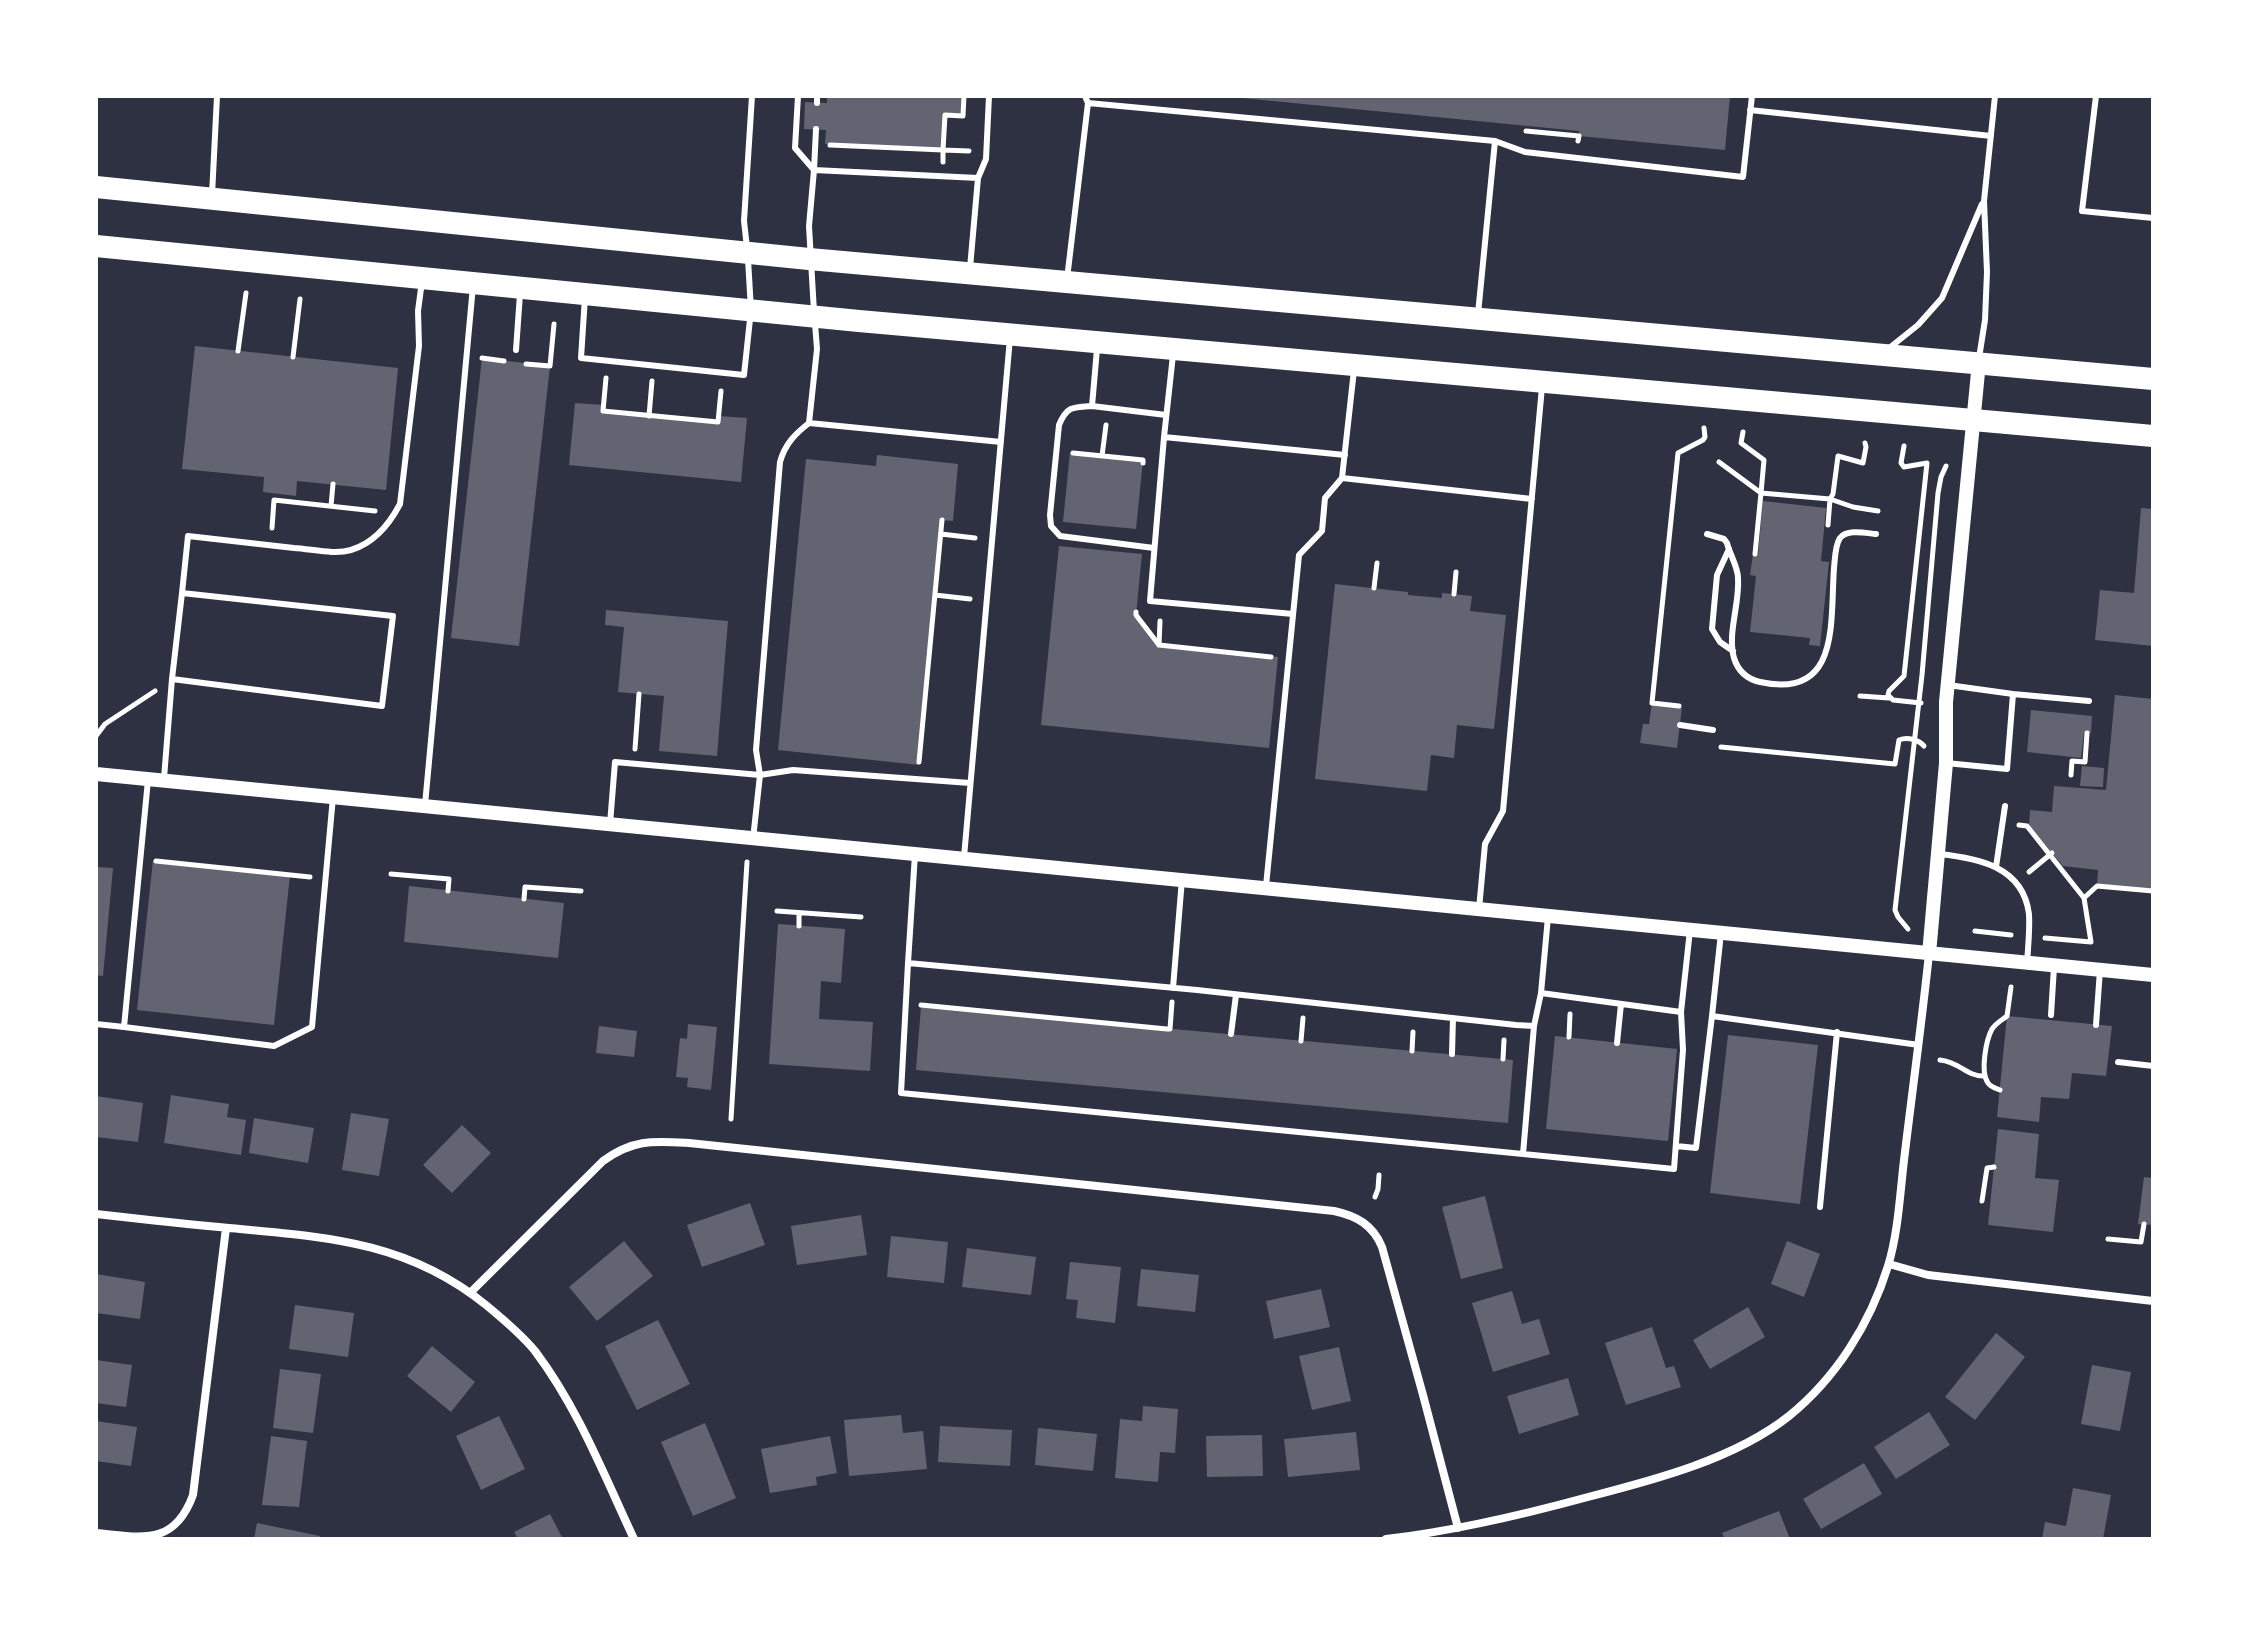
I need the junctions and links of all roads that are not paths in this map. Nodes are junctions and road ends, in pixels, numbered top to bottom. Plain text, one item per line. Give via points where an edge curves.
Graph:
1 (217, 96) edge
2 (752, 96) edge
3 (798, 96) edge
4 (989, 96) edge
5 (1752, 96) edge
6 (1995, 96) edge
7 (2096, 96) edge
8 (1087, 99) edge
9 (1750, 110) junction
10 (816, 129) dead end
11 (1991, 136) junction
12 (1495, 141) junction
13 (814, 170) junction
14 (978, 178) junction
15 (96, 187) edge
16 (212, 198) junction
17 (1984, 201) junction
18 (2153, 218) edge
19 (96, 246) edge
20 (748, 253) junction
21 (809, 259) junction
22 (970, 273) junction
23 (422, 278) junction
24 (1067, 282) junction
25 (474, 283) junction
26 (520, 288) junction
27 (586, 294) junction
28 (751, 310) junction
29 (814, 316) junction
30 (1477, 318) junction
31 (1010, 334) junction
32 (1097, 342) junction
33 (1173, 349) junction
34 (516, 350) dead end
35 (1881, 355) junction
36 (1979, 362) junction
37 (1354, 365) junction
38 (2153, 379) edge
39 (1542, 382) junction
40 (1092, 406) junction
41 (1166, 415) junction
42 (1974, 420) junction
43 (809, 423) junction
44 (2153, 436) edge
45 (1164, 437) junction
46 (1001, 442) junction
47 (1345, 455) junction
48 (1342, 478) junction
49 (1532, 499) junction
50 (1707, 534) dead end
51 (1876, 534) dead end
52 (1154, 548) junction
53 (1729, 549) junction
54 (182, 593) junction
55 (1293, 614) junction
56 (1733, 651) junction
57 (172, 679) junction
58 (1948, 685) junction
59 (2013, 694) junction
60 (2089, 701) dead end
61 (1680, 725) dead end
62 (1713, 730) dead end
63 (1946, 763) junction
64 (96, 774) edge
65 (760, 775) junction
66 (156, 780) junction
67 (970, 783) junction
68 (333, 797) junction
69 (425, 806) junction
70 (2005, 806) dead end
71 (610, 824) junction
72 (753, 839) junction
73 (915, 854) junction
74 (1937, 854) junction
75 (964, 858) junction
76 (1996, 867) junction
77 (1182, 879) junction
78 (1266, 887) junction
79 (1479, 909) junction
80 (1548, 915) junction
81 (1690, 929) junction
82 (1721, 933) junction
83 (1929, 954) junction
84 (908, 963) junction
85 (2027, 964) junction
86 (2054, 966) junction
87 (2100, 970) junction
88 (2153, 975) edge
89 (1173, 988) junction
90 (1541, 993) junction
91 (1236, 995) junction
92 (1621, 1004) junction
93 (1681, 1012) junction
94 (2051, 1015) dead end
95 (1712, 1016) junction
96 (1453, 1018) junction
97 (96, 1024) edge
98 (2096, 1025) dead end
99 (1534, 1026) junction
100 (124, 1027) junction
101 (1837, 1032) junction
102 (1231, 1034) dead end
103 (1617, 1043) dead end
104 (1919, 1045) junction
105 (1452, 1054) dead end
106 (2118, 1062) dead end
107 (2153, 1066) edge
108 (1676, 1146) junction
109 (1523, 1154) junction
110 (1820, 1207) dead end
111 (96, 1214) edge
112 (226, 1228) junction
113 (1889, 1264) junction
114 (471, 1292) junction
115 (2153, 1301) edge
116 (1458, 1528) junction
117 (96, 1533) edge
118 (634, 1539) edge
119 (1386, 1539) edge

1 - 16 lane
2 - 20 lane via 744,221
3 - 13 lane via 795,148
4 - 14 lane via 986,159
5 - 9 lane
6 - 11 lane
7 - 18 lane via 2082,211
8 - 12 lane
8 - 24 lane
9 - 11 lane
9 - 12 lane via 1743,177 1525,152
10 - 13 lane
11 - 17 lane
12 - 30 lane
13 - 14 lane
13 - 21 lane
14 - 22 lane
15 - 16 highway
16 - 20 highway
17 - 35 lane via 1942,298
17 - 36 lane via 1987,272
19 - 23 highway
20 - 21 highway
20 - 28 lane
21 - 22 highway
21 - 29 lane
22 - 24 highway
23 - 25 highway
23 - 54 lane via 400,504 392,518 378,535 347,552 188,536
24 - 30 highway
25 - 26 highway
25 - 69 lane
26 - 27 highway
26 - 34 lane
27 - 28 highway
27 - 28 lane via 581,358 723,373 744,375
28 - 29 highway
29 - 31 highway
29 - 43 lane via 817,349
30 - 35 highway
31 - 32 highway
31 - 46 lane
32 - 33 highway
32 - 40 lane
33 - 37 highway
33 - 41 lane
35 - 36 highway
36 - 38 highway
36 - 42 street
37 - 39 highway
37 - 47 lane
39 - 42 highway
39 - 49 lane
40 - 41 lane
40 - 52 lane via 1073,408 1059,425 1051,526 1060,536
41 - 45 lane
42 - 44 highway
42 - 58 street
43 - 46 lane
43 - 65 lane via 794,434 780,462 756,750
45 - 47 lane
45 - 52 lane
46 - 67 lane
47 - 48 lane
48 - 49 lane
48 - 55 lane via 1325,498 1322,531 1299,555
49 - 79 lane via 1503,811 1485,844
50 - 53 lane via 1724,539
51 - 56 lane via 1841,537 1826,656 1811,675 1785,685 1753,680 1738,667
52 - 55 lane via 1150,601
53 - 56 lane via 1739,576
53 - 56 lane via 1717,575 1712,629
54 - 57 lane
54 - 57 lane via 393,616 382,706
55 - 78 lane
57 - 66 lane
58 - 59 lane
58 - 63 street
59 - 60 lane
59 - 63 lane via 2007,769
61 - 62 lane
63 - 74 street
64 - 66 street
65 - 67 lane via 793,770
65 - 71 lane via 615,762
65 - 72 lane
66 - 68 street
66 - 100 lane
67 - 75 lane
68 - 69 street
68 - 100 lane via 312,1027 274,1046
69 - 71 street
70 - 76 lane
71 - 72 street
72 - 73 street
73 - 75 street
73 - 84 lane
74 - 76 lane
74 - 83 street
75 - 77 street
76 - 85 lane via 2016,884 2027,905
77 - 78 street
77 - 89 lane
78 - 79 street
79 - 80 street
80 - 81 street
80 - 90 lane
81 - 82 street
81 - 93 lane
82 - 83 street
82 - 95 lane
83 - 85 street
83 - 104 street
84 - 89 lane
84 - 109 lane via 901,1093
85 - 86 street
86 - 87 street
86 - 94 lane
87 - 88 street
87 - 98 lane
89 - 91 lane
90 - 92 lane
90 - 99 lane
91 - 96 lane
91 - 102 lane
92 - 93 lane
92 - 103 lane
93 - 108 lane
95 - 101 lane
95 - 108 lane via 1696,1148
96 - 99 lane
96 - 105 lane
97 - 100 lane
99 - 109 lane
101 - 104 lane
101 - 110 lane
104 - 113 street
106 - 107 lane
108 - 109 lane via 1674,1169
111 - 112 street
112 - 114 street via 367,1245 439,1272
112 - 117 street via 189,1506 173,1526 154,1537
113 - 115 street via 1928,1275
113 - 116 street via 1840,1364 1771,1429 1726,1452 1631,1486
114 - 116 street via 603,1161 636,1143 689,1143 1350,1214 1372,1228 1382,1247
114 - 118 street via 532,1348 562,1391
116 - 119 street

